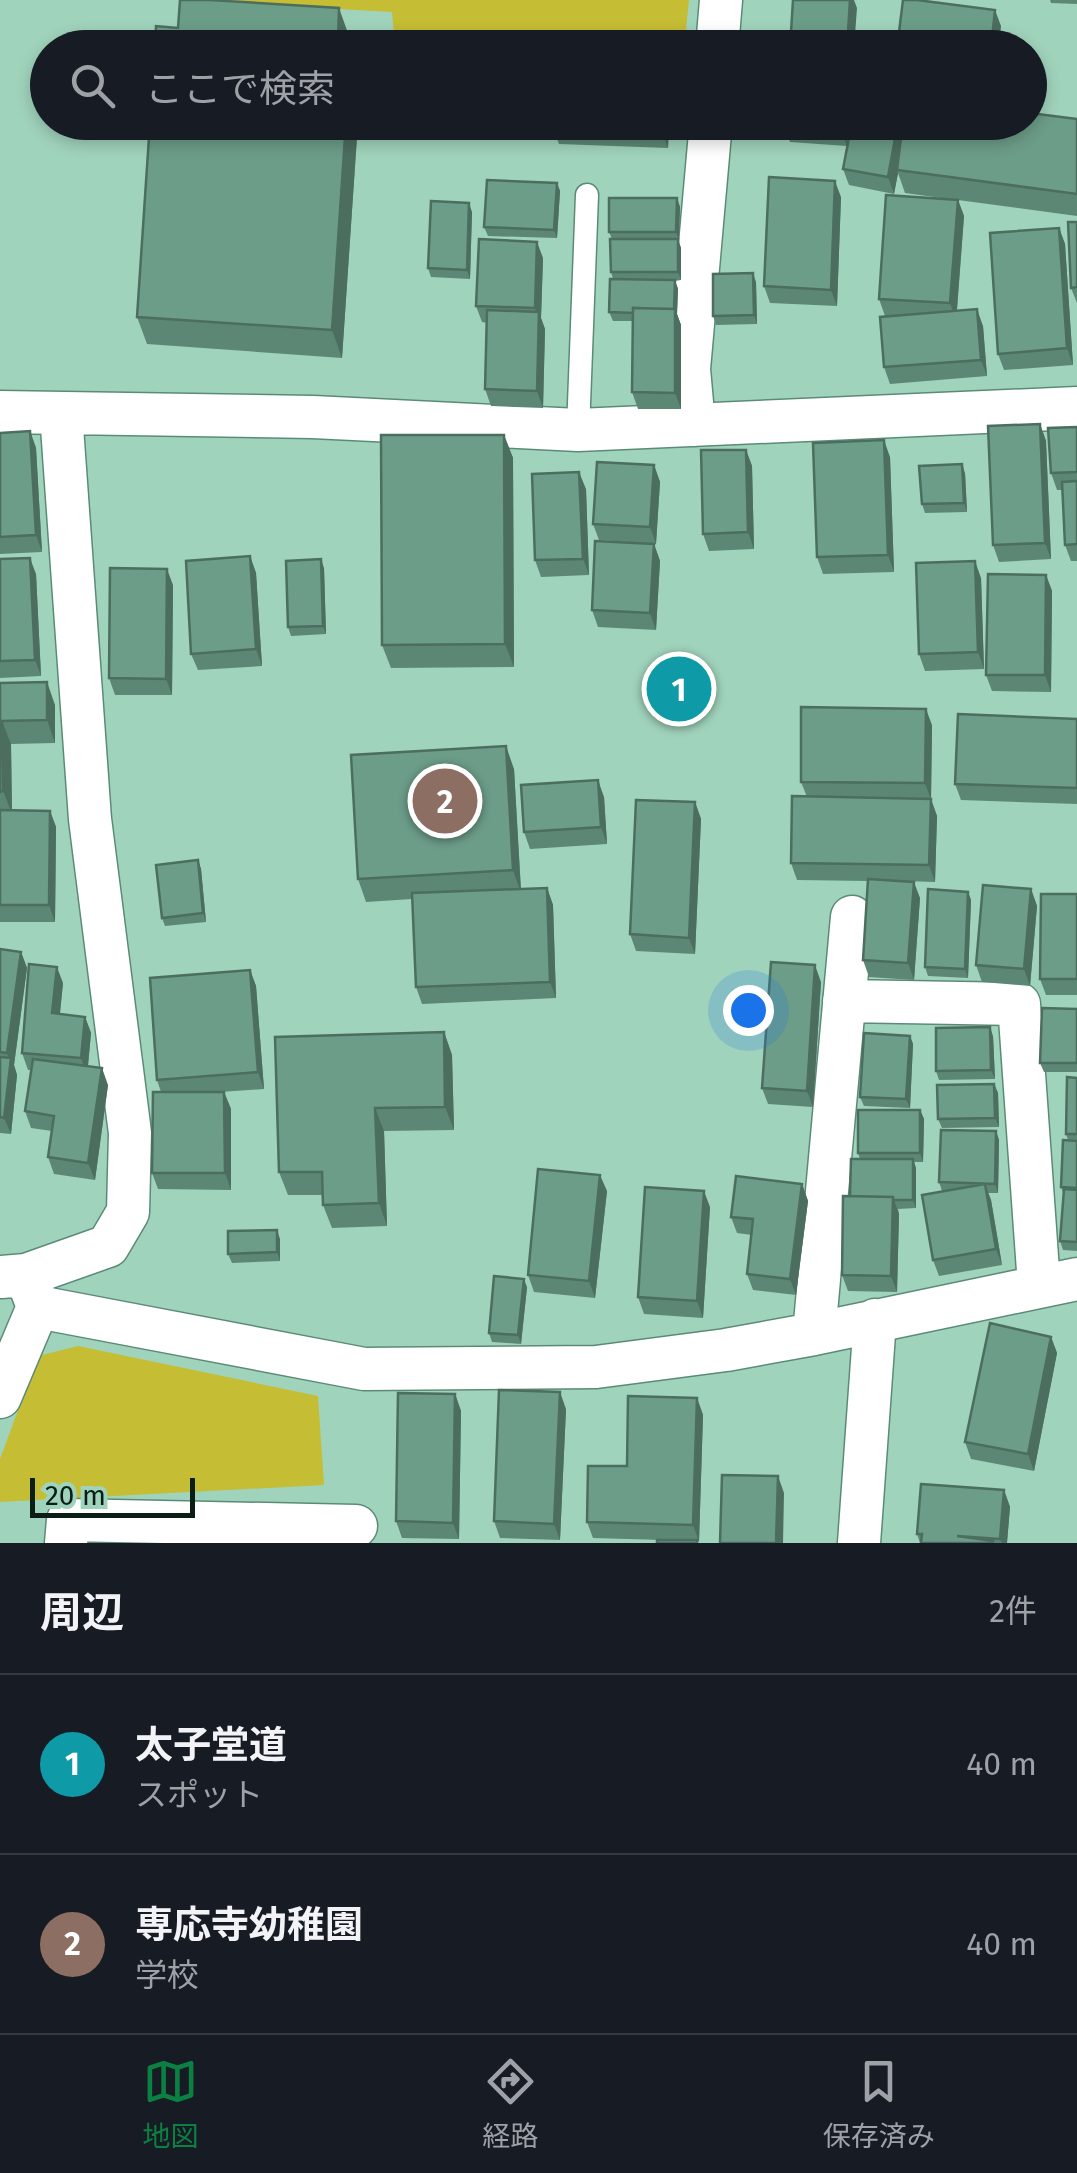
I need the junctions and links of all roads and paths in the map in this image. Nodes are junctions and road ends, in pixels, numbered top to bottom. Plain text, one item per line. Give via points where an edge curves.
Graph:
1 (721, 0) edge
2 (718, 30) edge
3 (708, 140) edge
4 (587, 195) dead end
5 (1077, 408) edge
6 (0, 412) edge
7 (61, 413) junction
8 (694, 425) junction
9 (578, 430) junction
10 (852, 917) dead end
11 (844, 1002) junction
12 (1058, 1282) edge
13 (22, 1286) edge
14 (874, 1320) junction
15 (814, 1334) junction
16 (0, 1396) edge
17 (356, 1526) dead end
18 (66, 1543) edge
19 (858, 1543) edge

1 - 2 street
3 - 8 street via 689,369
4 - 9 lane
5 - 8 street
6 - 7 street
7 - 9 street
7 - 13 street via 90,819 130,1133 128,1212 108,1246
8 - 9 street
10 - 11 street
11 - 12 street via 1019,1004
11 - 15 street
12 - 14 street
13 - 15 street via 364,1369 596,1367
13 - 16 street
14 - 15 street
14 - 19 street
17 - 18 street via 68,1520

